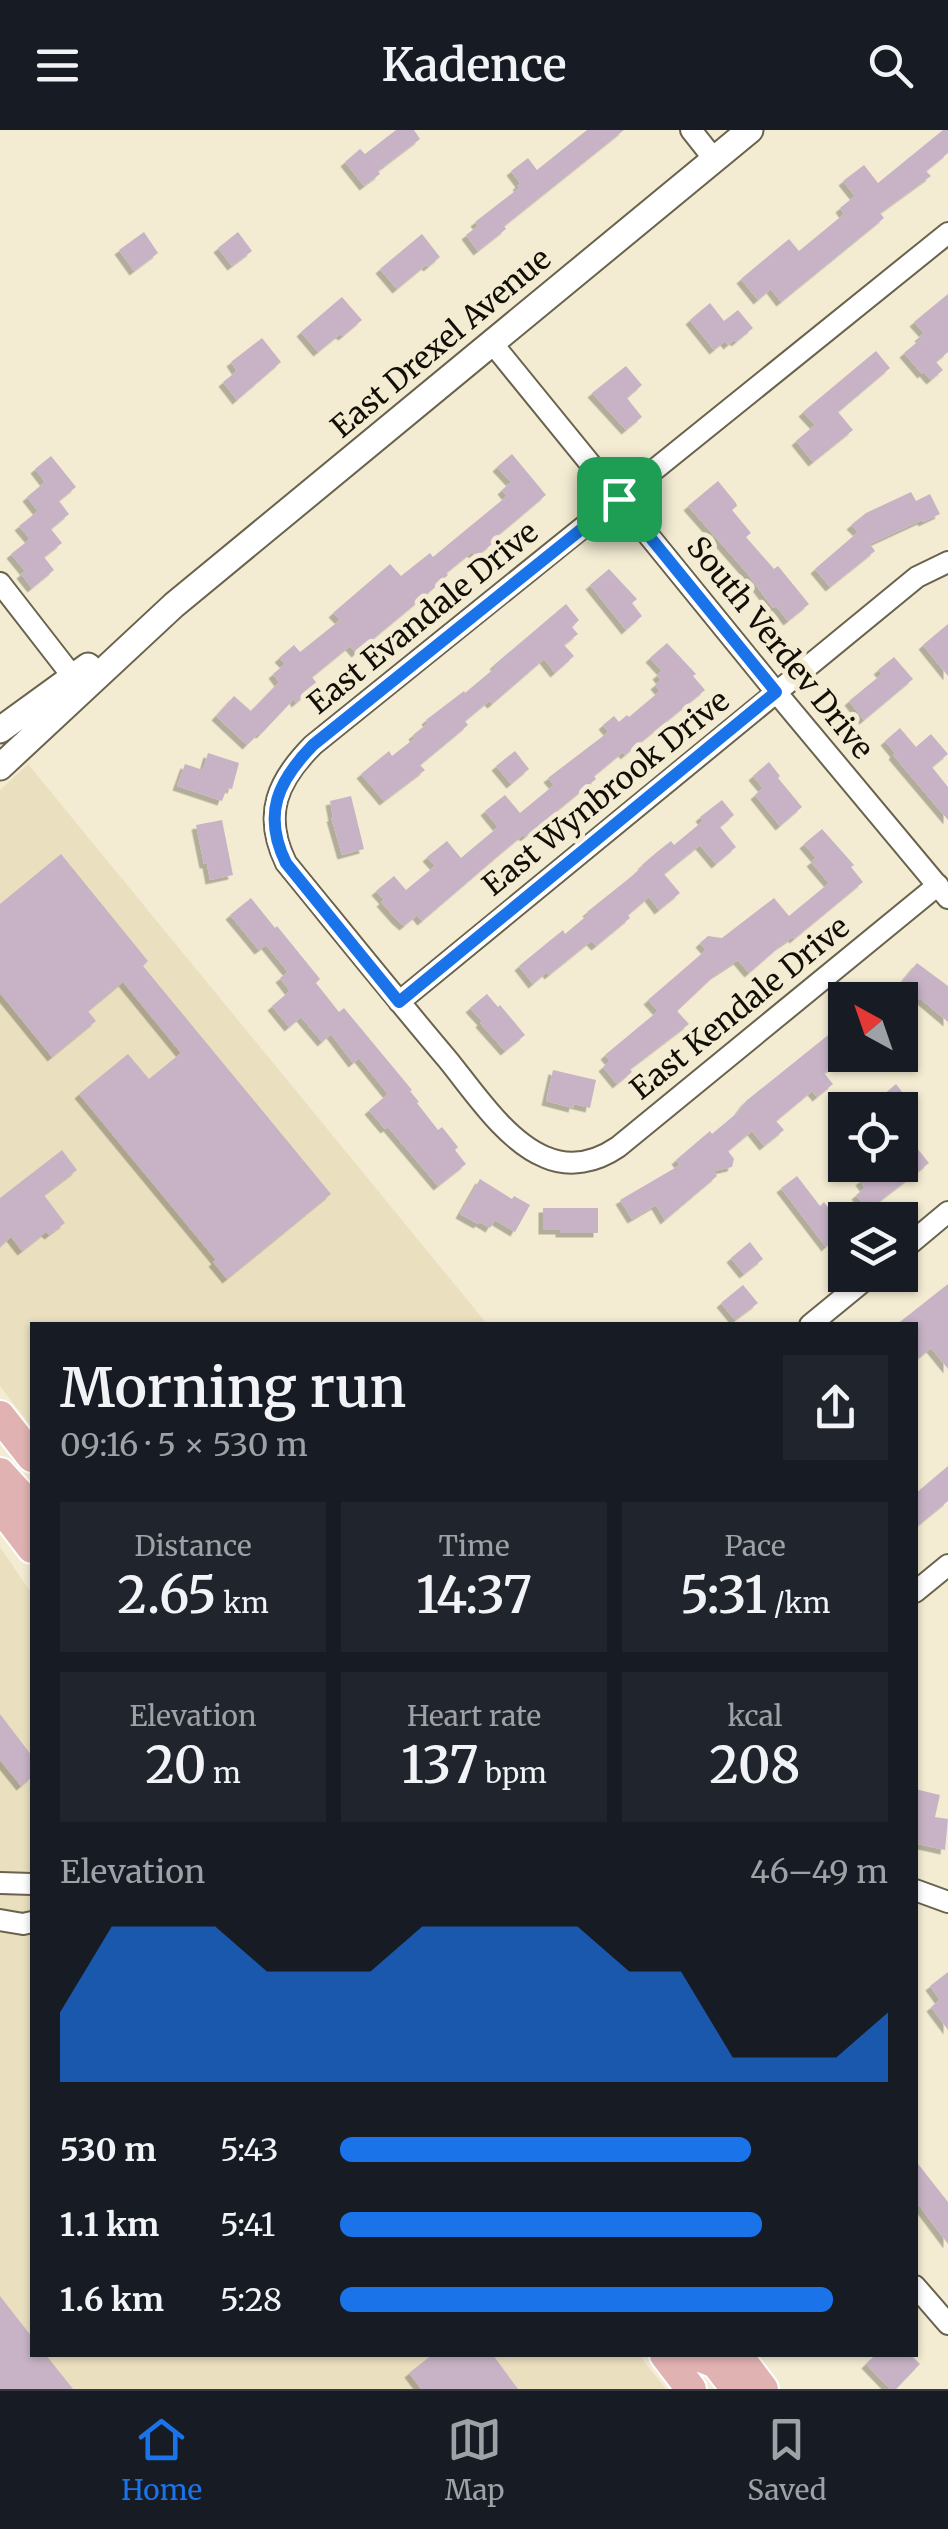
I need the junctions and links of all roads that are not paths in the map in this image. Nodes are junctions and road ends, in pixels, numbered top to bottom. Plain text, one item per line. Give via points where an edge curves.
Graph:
1 (691, 130) edge
2 (750, 130) edge
3 (714, 159) junction
4 (948, 232) edge
5 (492, 343) junction
6 (619, 499) junction
7 (948, 562) edge
8 (0, 583) edge
9 (174, 605) junction
10 (73, 677) junction
11 (776, 692) junction
12 (0, 730) edge
13 (0, 767) edge
14 (943, 891) edge
15 (399, 1002) junction
16 (948, 1212) edge
17 (918, 1237) edge
18 (851, 1292) edge
19 (814, 1322) edge
20 (0, 1416) edge
21 (30, 1454) edge
22 (0, 1474) edge
23 (0, 1506) edge
24 (30, 1506) edge
25 (30, 1545) edge
26 (948, 1565) edge
27 (918, 1590) edge
28 (0, 1883) edge
29 (30, 1884) edge
30 (918, 1891) edge
31 (948, 1902) edge
32 (0, 1920) edge
33 (30, 1922) edge
34 (918, 2289) edge
35 (948, 2324) edge
36 (667, 2357) edge
37 (700, 2357) edge
38 (739, 2357) edge
39 (691, 2389) edge
40 (736, 2389) edge
41 (763, 2389) edge

1 - 3 street
2 - 3 street, East Drexel Avenue
3 - 5 street, East Drexel Avenue
4 - 6 street, East Evandale Drive
5 - 6 street, South Verdev Drive
5 - 9 street, East Drexel Avenue
6 - 11 street, South Verdev Drive
6 - 15 street, East Evandale Drive via 313,745 284,779 276,834 286,863
7 - 11 street, East Wynbrook Drive via 917,577
8 - 10 street
9 - 10 street, East Drexel Avenue
9 - 13 street, East Drexel Avenue
10 - 12 street, East Drexel Avenue
11 - 14 street, South Verdev Drive
11 - 15 street, East Wynbrook Drive
14 - 15 street, East Kendale Drive via 599,1158 554,1160 506,1130
16 - 17 street
18 - 19 street
20 - 21 main road
22 - 24 main road
23 - 25 main road
26 - 27 street
28 - 29 street
30 - 31 street
32 - 33 street
34 - 35 street
36 - 39 main road
37 - 40 main road via 716,2363
38 - 41 main road

